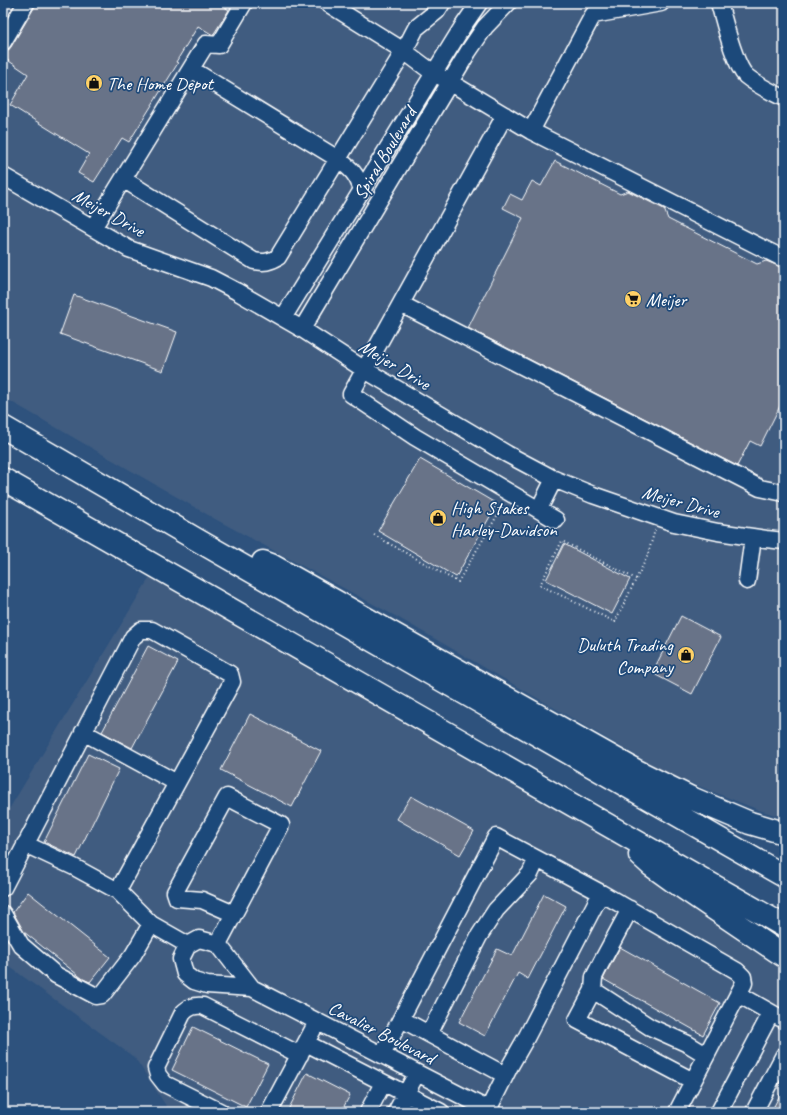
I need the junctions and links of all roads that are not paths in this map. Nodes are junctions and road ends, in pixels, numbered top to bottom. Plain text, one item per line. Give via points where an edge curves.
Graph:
1 (26, 3) edge
2 (244, 3) edge
3 (327, 3) edge
4 (442, 3) edge
5 (479, 3) edge
6 (508, 3) edge
7 (661, 3) edge
8 (719, 3) edge
9 (590, 9) edge
10 (3, 42) edge
11 (404, 51) junction
12 (191, 68) junction
13 (434, 72) junction
14 (450, 82) junction
15 (784, 98) edge
16 (505, 115) junction
17 (531, 131) junction
18 (338, 159) junction
19 (352, 170) junction
20 (374, 170) junction
21 (3, 176) edge
22 (123, 179) junction
23 (362, 190) junction
24 (93, 228) junction
25 (784, 259) edge
26 (401, 304) junction
27 (283, 318) junction
28 (302, 329) junction
29 (365, 370) junction
30 (3, 427) edge
31 (3, 479) edge
32 (554, 479) junction
33 (784, 493) edge
34 (539, 509) junction
35 (556, 520) dead end
36 (754, 537) junction
37 (199, 541) junction
38 (784, 541) edge
39 (747, 581) dead end
40 (83, 732) junction
41 (177, 783) junction
42 (605, 822) junction
43 (784, 833) edge
44 (25, 844) junction
45 (537, 859) junction
46 (784, 876) edge
47 (3, 888) edge
48 (118, 891) junction
49 (602, 893) junction
50 (630, 910) junction
51 (3, 914) edge
52 (234, 914) junction
53 (151, 924) junction
54 (784, 926) edge
55 (218, 944) junction
56 (188, 945) junction
57 (784, 956) edge
58 (252, 988) junction
59 (593, 990) junction
60 (738, 994) junction
61 (778, 1016) edge
62 (401, 1019) junction
63 (317, 1022) junction
64 (429, 1034) junction
65 (303, 1049) junction
66 (382, 1055) junction
67 (706, 1055) junction
68 (784, 1055) edge
69 (417, 1073) junction
70 (505, 1075) junction
71 (693, 1081) junction
72 (383, 1083) junction
73 (405, 1094) junction
74 (490, 1111) edge
75 (221, 1112) edge
76 (269, 1112) edge
77 (368, 1112) edge
78 (396, 1112) edge
79 (441, 1112) edge
80 (677, 1112) edge
81 (719, 1112) edge
82 (754, 1112) edge

1 - 10 street
2 - 12 street via 220,45 206,44
3 - 11 street
4 - 11 street via 437,11 416,28
5 - 13 street, Spiral Boulevard
6 - 14 street, Spiral Boulevard via 485,28
7 - 9 street
8 - 15 street via 735,56 745,75
9 - 17 street
11 - 13 street
11 - 18 street
12 - 18 street
12 - 22 street
13 - 14 street
13 - 20 street, Spiral Boulevard
14 - 16 street
14 - 28 street, Spiral Boulevard
16 - 17 street
16 - 26 street
17 - 25 street
18 - 19 street
18 - 22 street via 278,257 264,263 254,261
19 - 20 street
19 - 23 street
20 - 23 street, Spiral Boulevard
21 - 24 street, Meijer Drive
22 - 24 street
23 - 27 street, Spiral Boulevard
24 - 27 street, Meijer Drive via 129,249 211,278
26 - 29 street
26 - 33 street via 760,488
27 - 28 street, Meijer Drive
28 - 29 street, Meijer Drive
29 - 32 street, Meijer Drive
29 - 34 street via 351,394 410,434
30 - 37 highway
31 - 42 highway
32 - 34 street
32 - 36 street, Meijer Drive via 599,498 674,523
34 - 35 street
36 - 38 street, Meijer Drive
36 - 39 street
37 - 43 highway via 271,565 635,770 750,823
37 - 46 highway
40 - 41 street
40 - 41 street via 133,637 141,630 152,630 230,674 232,682
40 - 44 street
41 - 48 street
42 - 54 highway
42 - 57 highway via 651,865
44 - 47 street
44 - 48 street
45 - 49 street
45 - 62 street via 496,837
45 - 64 street via 530,874 496,910 479,936
48 - 53 street
49 - 50 street
49 - 70 street
50 - 59 street via 594,977
50 - 60 street via 737,971 743,977 744,983
51 - 53 street via 21,945 56,975 96,996 102,996 133,955
52 - 52 street via 281,825 227,797 175,892 177,898 202,900
52 - 55 street
53 - 56 street
55 - 56 street via 199,939
55 - 58 street, Cavalier Boulevard
56 - 58 street, Cavalier Boulevard via 181,959 185,974 194,981 207,985
58 - 63 street, Cavalier Boulevard
59 - 67 street via 650,1027
59 - 71 street via 577,1020
60 - 61 street
60 - 67 street
61 - 81 street
62 - 64 street
62 - 66 street
63 - 65 street
63 - 66 street, Cavalier Boulevard
64 - 70 street
65 - 72 street
65 - 75 street via 203,1006 197,1005 187,1009 156,1068 158,1075 165,1084
65 - 76 street
66 - 69 street, Cavalier Boulevard
67 - 71 street
68 - 82 street
69 - 73 street
69 - 74 street, Cavalier Boulevard
70 - 74 street
71 - 80 street
72 - 73 street
72 - 77 street
73 - 78 street
73 - 79 street

